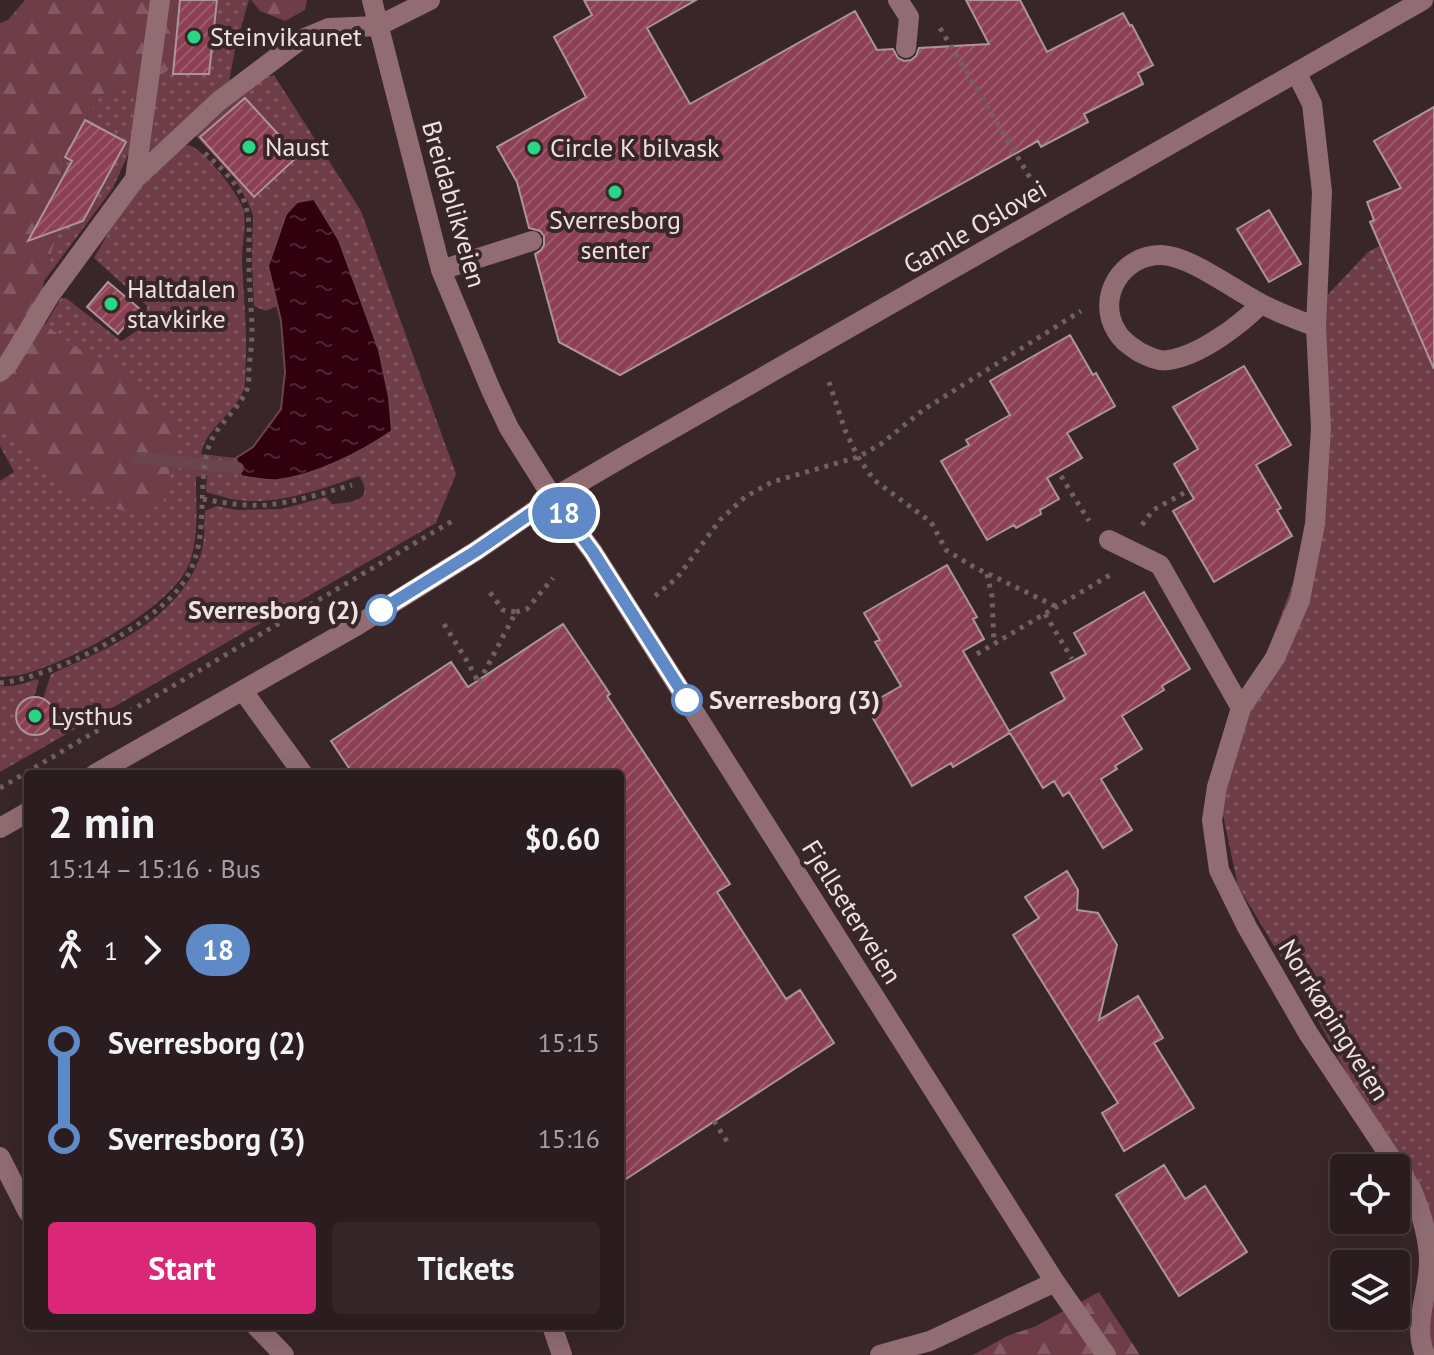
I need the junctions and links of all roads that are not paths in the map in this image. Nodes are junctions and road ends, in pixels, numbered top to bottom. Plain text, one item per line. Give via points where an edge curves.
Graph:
1 (160, 0) edge
2 (372, 0) edge
3 (430, 0) edge
4 (898, 0) edge
5 (1423, 0) edge
6 (378, 26) junction
7 (906, 48) dead end
8 (1297, 74) junction
9 (135, 179) junction
10 (532, 241) dead end
11 (441, 270) junction
12 (1261, 304) junction
13 (1316, 327) junction
14 (0, 372) edge
15 (553, 498) junction
16 (1109, 540) road end
17 (243, 691) junction
18 (1241, 708) junction
19 (102, 770) edge
20 (300, 770) edge
21 (24, 814) edge
22 (0, 828) edge
23 (0, 1157) edge
24 (24, 1204) edge
25 (1055, 1282) junction
26 (260, 1330) edge
27 (553, 1330) edge
28 (284, 1355) edge
29 (562, 1355) edge
30 (880, 1355) edge
31 (1106, 1355) edge
32 (1425, 1355) edge

1 - 9 street
2 - 6 street, Breidablikveien
3 - 6 street
4 - 7 street via 909,17
5 - 8 street, Gamle Oslovei
6 - 9 street via 329,28 300,40 219,101
6 - 11 street, Breidablikveien
8 - 13 street, Norrkøpingveien via 1312,104 1322,192
8 - 15 street, Gamle Oslovei
9 - 14 street
10 - 11 street
11 - 15 street, Breidablikveien via 509,428
12 - 12 street via 1218,338 1165,361 1126,344 1115,331 1109,310 1120,272 1138,258 1163,255 1213,275
12 - 13 street
13 - 18 street, Norrkøpingveien via 1321,428 1315,524 1300,600 1275,658
15 - 17 street, Gamle Oslovei via 356,626
15 - 25 street, Fjellseterveien via 593,552
16 - 18 street via 1160,565
17 - 19 street, Gamle Oslovei
17 - 20 street
18 - 32 street, Norrkøpingveien via 1212,820 1219,870 1308,1033 1411,1188 1423,1217 1429,1263 1420,1313
21 - 22 street
23 - 24 street
25 - 30 street via 930,1341
25 - 31 street, Fjellseterveien
26 - 28 street
27 - 29 street

